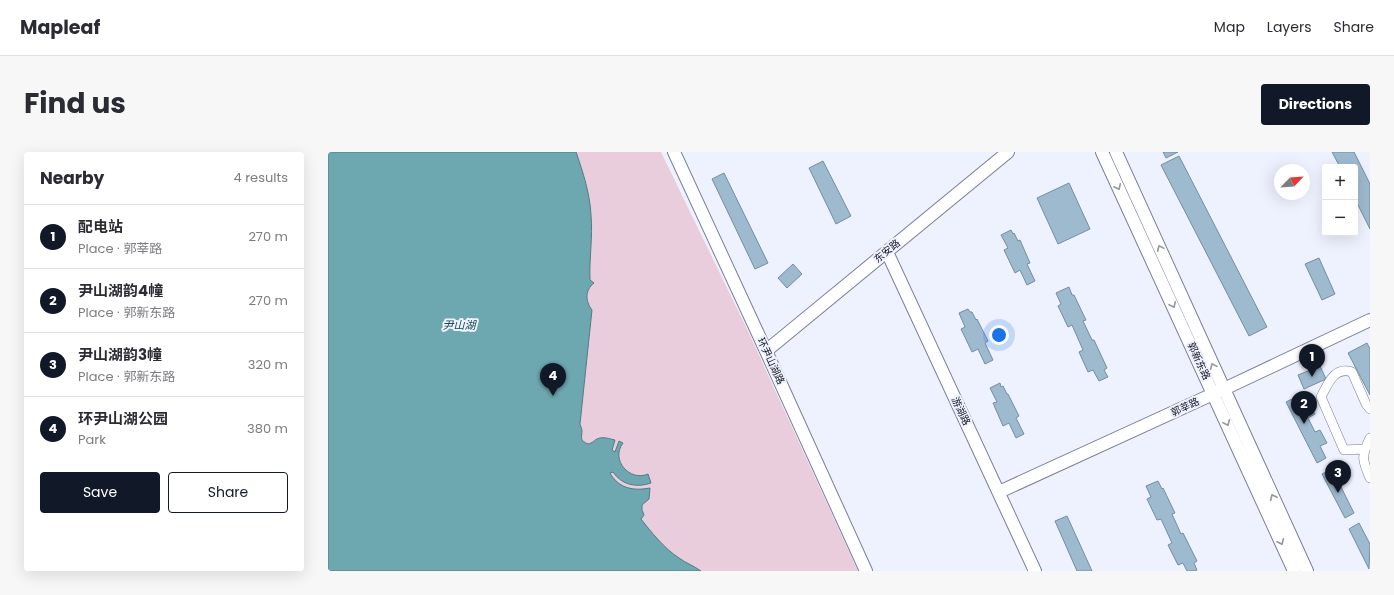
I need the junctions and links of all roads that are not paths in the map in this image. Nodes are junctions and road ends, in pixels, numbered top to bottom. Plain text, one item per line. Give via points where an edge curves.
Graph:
1 (674, 152) edge
2 (1008, 152) edge
3 (1102, 152) edge
4 (1116, 152) edge
5 (886, 252) junction
6 (1370, 320) edge
7 (766, 351) junction
8 (1219, 392) junction
9 (1370, 409) edge
10 (1370, 438) edge
11 (1364, 449) junction
12 (1370, 478) edge
13 (999, 492) junction
14 (866, 571) edge
15 (1035, 571) edge
16 (1294, 571) edge
17 (1307, 571) edge

1 - 7 street, 环尹山湖路
2 - 5 street, 东安路
3 -> 8 street, 郭新东路
8 -> 4 street, 郭新东路
5 - 7 street, 东安路
5 - 13 street, 游湖路
6 - 8 street, 郭莘路
7 - 14 street, 环尹山湖路
8 - 13 street, 郭莘路
8 -> 16 street, 郭新东路
17 -> 8 street, 郭新东路
9 - 11 street via 1352,372 1345,370 1337,372 1321,397 1344,450
10 - 11 street
11 - 12 street
13 - 15 street, 游湖路

